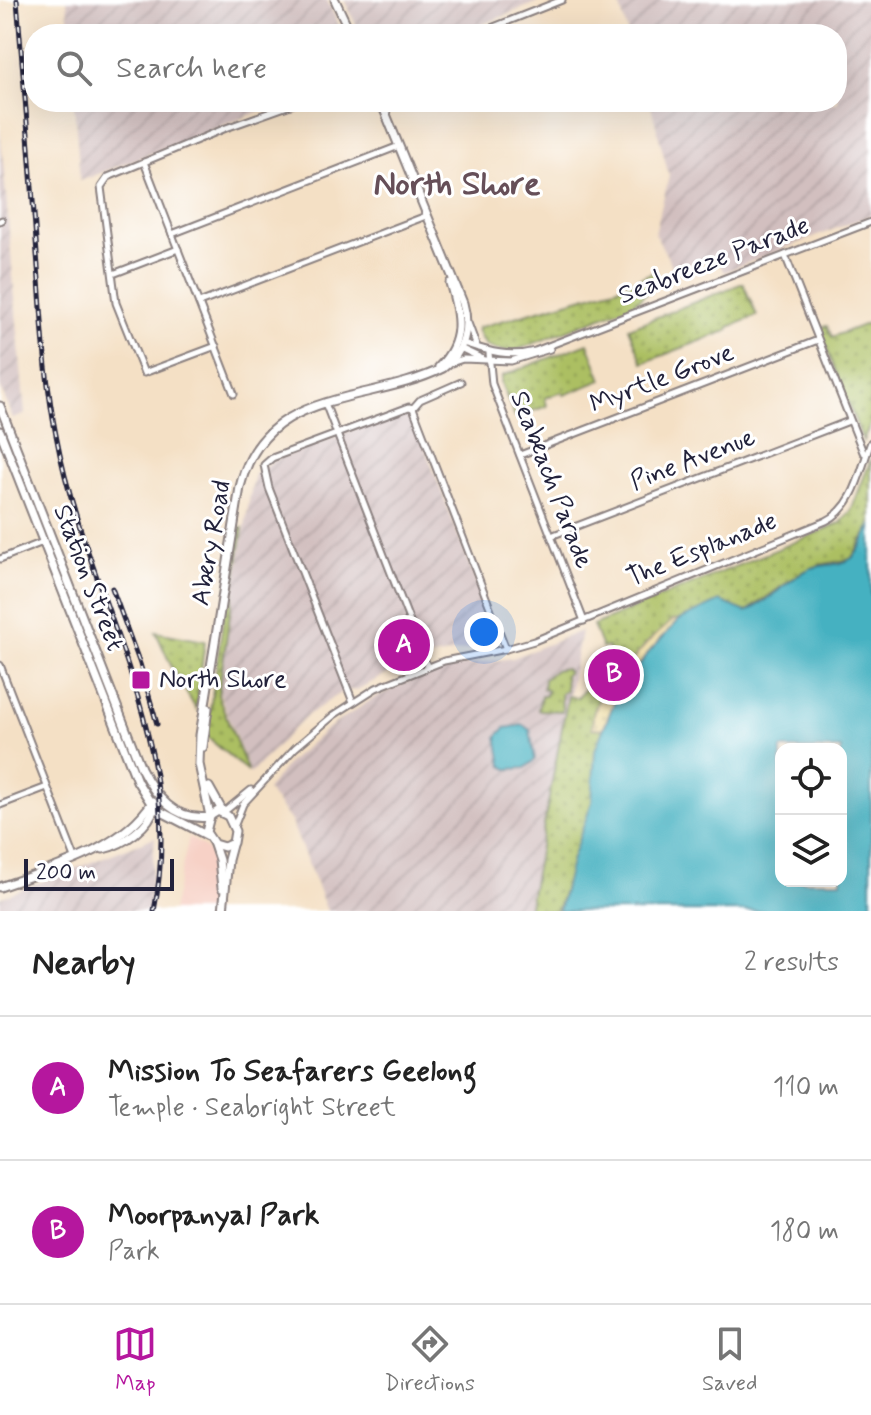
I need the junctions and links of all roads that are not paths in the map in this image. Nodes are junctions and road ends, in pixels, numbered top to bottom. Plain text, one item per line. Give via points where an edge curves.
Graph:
1 (335, 0) edge
2 (562, 0) edge
3 (346, 24) edge
4 (501, 24) edge
5 (273, 112) edge
6 (385, 112) edge
7 (399, 146) junction
8 (144, 162) junction
9 (426, 216) junction
10 (871, 222) edge
11 (172, 234) junction
12 (178, 249) junction
13 (785, 255) junction
14 (445, 262) junction
15 (113, 274) junction
16 (199, 303) junction
17 (466, 314) junction
18 (573, 338) junction
19 (818, 340) junction
20 (460, 344) junction
21 (216, 346) junction
22 (481, 350) junction
23 (489, 353) junction
24 (490, 361) junction
25 (450, 363) junction
26 (425, 376) junction
27 (461, 382) dead end
28 (234, 394) dead end
29 (325, 403) junction
30 (0, 406) edge
31 (413, 408) junction
32 (849, 421) junction
33 (0, 431) edge
34 (337, 434) junction
35 (871, 442) edge
36 (866, 454) junction
37 (520, 455) junction
38 (551, 536) junction
39 (48, 541) junction
40 (0, 559) edge
41 (584, 621) junction
42 (506, 649) junction
43 (0, 665) edge
44 (427, 666) junction
45 (209, 689) junction
46 (353, 702) junction
47 (258, 785) junction
48 (47, 787) junction
49 (156, 796) junction
50 (0, 805) edge
51 (152, 806) junction
52 (224, 812) junction
53 (210, 817) junction
54 (234, 827) junction
55 (211, 840) junction
56 (233, 843) junction
57 (75, 858) junction
58 (0, 887) edge
59 (223, 906) edge

1 - 3 main road
2 - 4 street
5 - 8 street
6 - 7 main road
7 - 9 main road
7 - 11 street
8 - 11 street
8 - 15 street via 108,177 101,187
9 - 14 main road
9 - 16 street
10 - 13 street, Seabreeze Parade
11 - 12 street
12 - 15 street
12 - 16 street
13 - 18 street, Seabreeze Parade
13 - 19 street
14 - 17 main road
14 - 20 main road via 460,317
15 - 21 street via 116,303 144,373
16 - 21 street
17 - 20 main road
17 - 22 street via 471,338
18 - 23 street, Seabreeze Parade via 523,354
18 - 24 street, Seabreeze Parade via 523,359
19 - 32 street
19 - 37 street, Myrtle Grove
20 - 22 street, Seabreeze Parade
20 - 24 street
20 - 25 main road, Abery Road
20 - 26 main road
21 - 28 street
22 - 23 street, Seabreeze Parade
23 - 24 street, Seabeach Parade
24 - 25 street, Seabreeze Parade
24 - 37 street, Seabeach Parade via 492,384
25 - 26 main road, Abery Road
26 - 29 main road, Abery Road
27 - 31 street
29 - 34 street
29 - 45 main road, Abery Road via 294,414 273,429 246,468
30 - 39 main road, Station Street
31 - 34 street
31 - 42 street
32 - 36 street
32 - 38 street, Pine Avenue
33 - 39 main road, Station Street
34 - 44 street
34 - 46 street via 272,458 265,464 265,477
35 - 36 street, The Esplanade
36 - 41 street, The Esplanade via 839,515
37 - 38 street, Seabeach Parade
38 - 41 street, Seabeach Parade
39 - 40 street
39 - 49 main road, Station Street
39 - 51 main road, Station Street via 129,763
41 - 42 street, The Esplanade
42 - 44 street, The Esplanade
43 - 48 street
44 - 46 street, The Esplanade
45 - 52 main road, Abery Road via 204,767
45 - 53 main road, Abery Road via 198,752
46 - 47 street, The Esplanade via 314,730
47 - 52 street, The Esplanade
47 - 54 street, The Esplanade
48 - 50 street
48 - 57 street
49 - 51 main road
49 - 53 main road via 189,816
51 - 55 main road
51 - 57 main road via 151,817 131,836
52 - 53 main road
52 - 54 main road
53 - 55 main road via 206,829
54 - 56 main road
55 - 56 main road via 224,847
55 - 59 main road via 219,860
56 - 59 main road
57 - 58 main road

